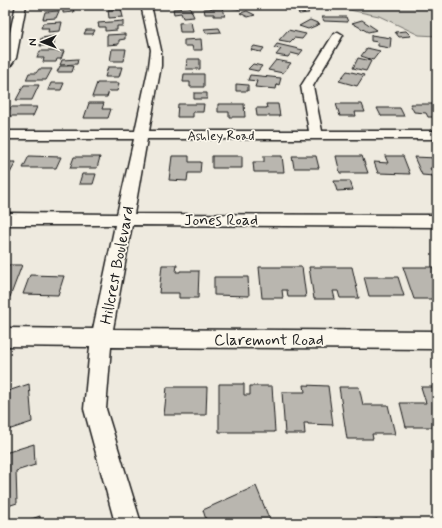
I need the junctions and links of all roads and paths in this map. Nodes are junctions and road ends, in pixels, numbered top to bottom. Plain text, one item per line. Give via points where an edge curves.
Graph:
1 (21, 5) edge
2 (146, 5) edge
3 (338, 35) dead end
4 (7, 61) edge
5 (316, 134) junction
6 (5, 135) edge
7 (141, 135) junction
8 (437, 135) edge
9 (5, 219) edge
10 (125, 219) junction
11 (437, 220) edge
12 (5, 336) edge
13 (101, 338) junction
14 (437, 340) edge
15 (128, 523) edge

1 - 4 street
2 - 7 street, Hillcrest Boulevard via 156,50
3 - 5 street via 307,86
5 - 7 street, Ashley Road
5 - 8 street, Ashley Road
6 - 7 street, Ashley Road
7 - 10 street, Hillcrest Boulevard
9 - 10 street, Jones Road
10 - 11 street, Jones Road
10 - 13 street, Hillcrest Boulevard
12 - 13 street, Claremont Road
13 - 14 street, Claremont Road
13 - 15 street, Hillcrest Boulevard via 95,409

